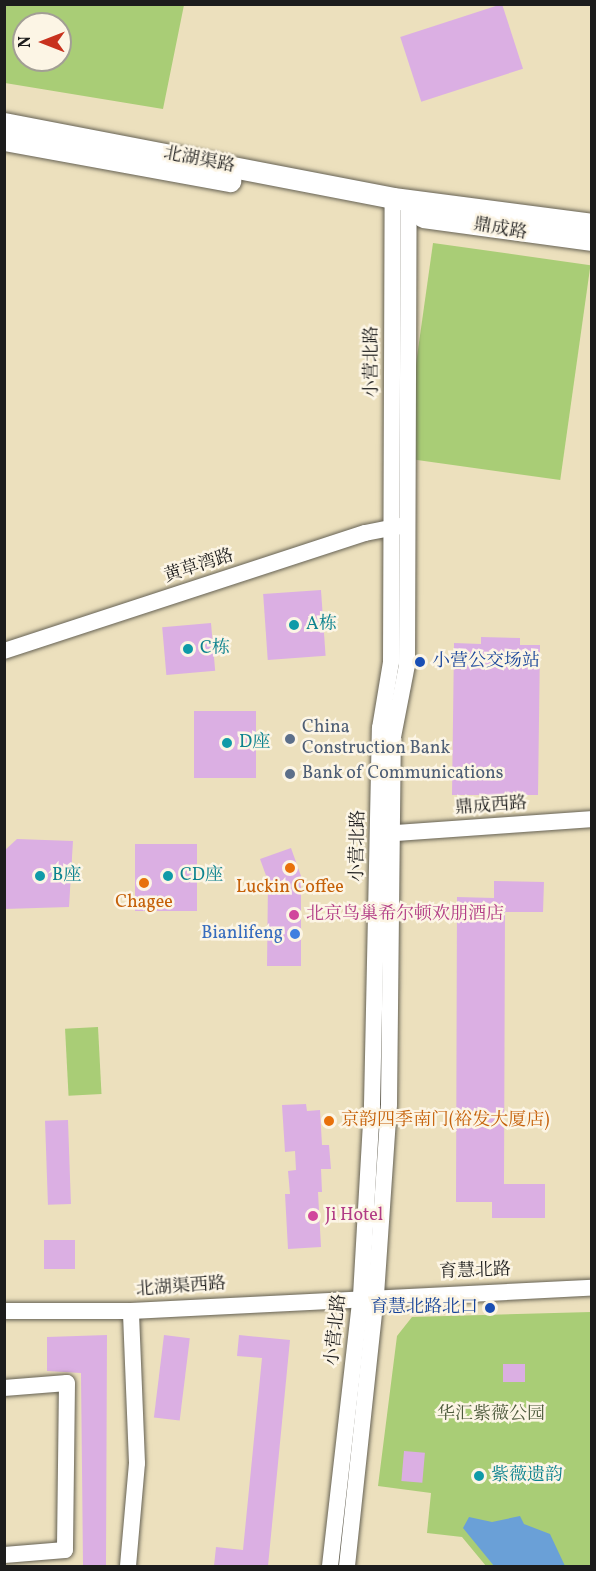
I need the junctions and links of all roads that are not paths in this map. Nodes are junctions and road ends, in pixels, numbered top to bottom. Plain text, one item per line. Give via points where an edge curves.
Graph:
1 (4, 123) edge
2 (4, 140) edge
3 (401, 206) junction
4 (591, 224) edge
5 (591, 240) edge
6 (399, 527) junction
7 (4, 651) edge
8 (591, 819) edge
9 (386, 833) junction
10 (591, 1288) edge
11 (368, 1296) junction
12 (4, 1311) edge
13 (131, 1311) junction
14 (4, 1388) edge
15 (4, 1555) edge
16 (128, 1566) edge
17 (330, 1566) edge
18 (347, 1566) edge

1 - 3 main road, 北湖渠路
2 - 3 main road, 北湖渠路
3 - 4 main road, 鼎成路
3 - 5 main road, 鼎成路 via 541,237
3 - 6 street, 小营北路
6 - 7 street, 黄草湾路 via 365,533
6 - 9 street, 小营北路 via 391,662 380,729
8 - 9 street, 鼎成西路
9 - 11 street, 小营北路
10 - 11 street, 育慧北路
11 - 13 street, 北湖渠西路
11 - 17 street, 小营北路
11 - 18 street, 小营北路
12 - 13 street, 北湖渠西路
13 - 16 street via 136,1463
14 - 15 street via 67,1383 65,1550

